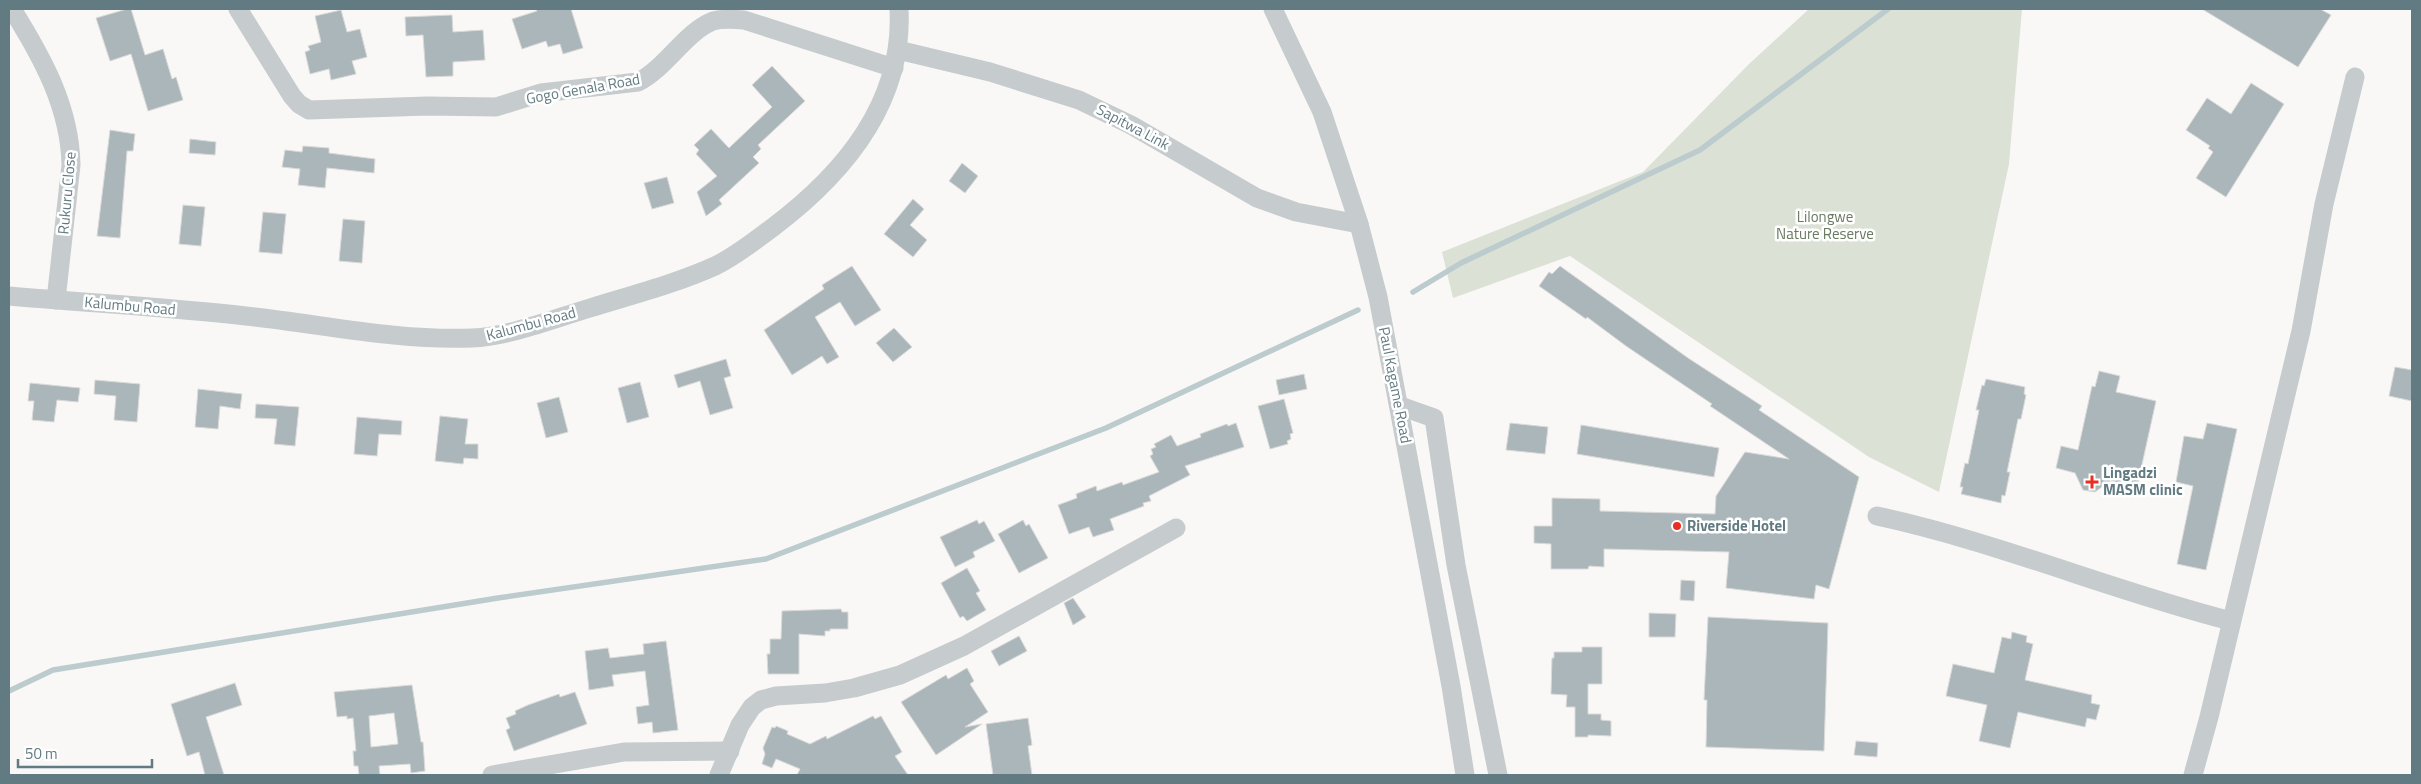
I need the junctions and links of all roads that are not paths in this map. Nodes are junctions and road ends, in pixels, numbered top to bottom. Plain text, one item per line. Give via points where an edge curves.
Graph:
1 (12, 9) edge
2 (238, 9) edge
3 (899, 9) edge
4 (1273, 9) edge
5 (896, 59) junction
6 (2355, 77) dead end
7 (1359, 224) junction
8 (9, 296) edge
9 (56, 300) junction
10 (1400, 406) junction
11 (1877, 516) dead end
12 (1176, 528) dead end
13 (2231, 621) junction
14 (730, 751) junction
15 (492, 775) edge
16 (718, 775) edge
17 (1465, 775) edge
18 (1498, 775) edge
19 (2192, 775) edge

1 - 9 street, Rukuru Close via 53,81 71,143
2 - 5 street, Gogo Genala Road via 292,96 309,110 496,107 541,93 638,82 650,76 700,29 728,18
3 - 5 street, Kalumbu Road
4 - 7 street, Paul Kagame Road via 1322,112
5 - 7 street, Sapitwa Link via 990,72 1079,100 1132,124 1274,206
5 - 9 street, Kalumbu Road via 873,119 847,159 810,199 749,245 719,264 683,280 524,327 474,338 418,338 244,316
6 - 13 street via 2324,204 2301,331
7 - 10 street, Paul Kagame Road
8 - 9 street, Kalumbu Road
10 - 17 street, Paul Kagame Road
10 - 18 street via 1434,418 1456,565
11 - 13 street via 2003,548 2168,605
12 - 14 street via 964,646 900,674 854,688 761,700 740,725
13 - 19 street
14 - 15 street via 624,752
14 - 16 street

